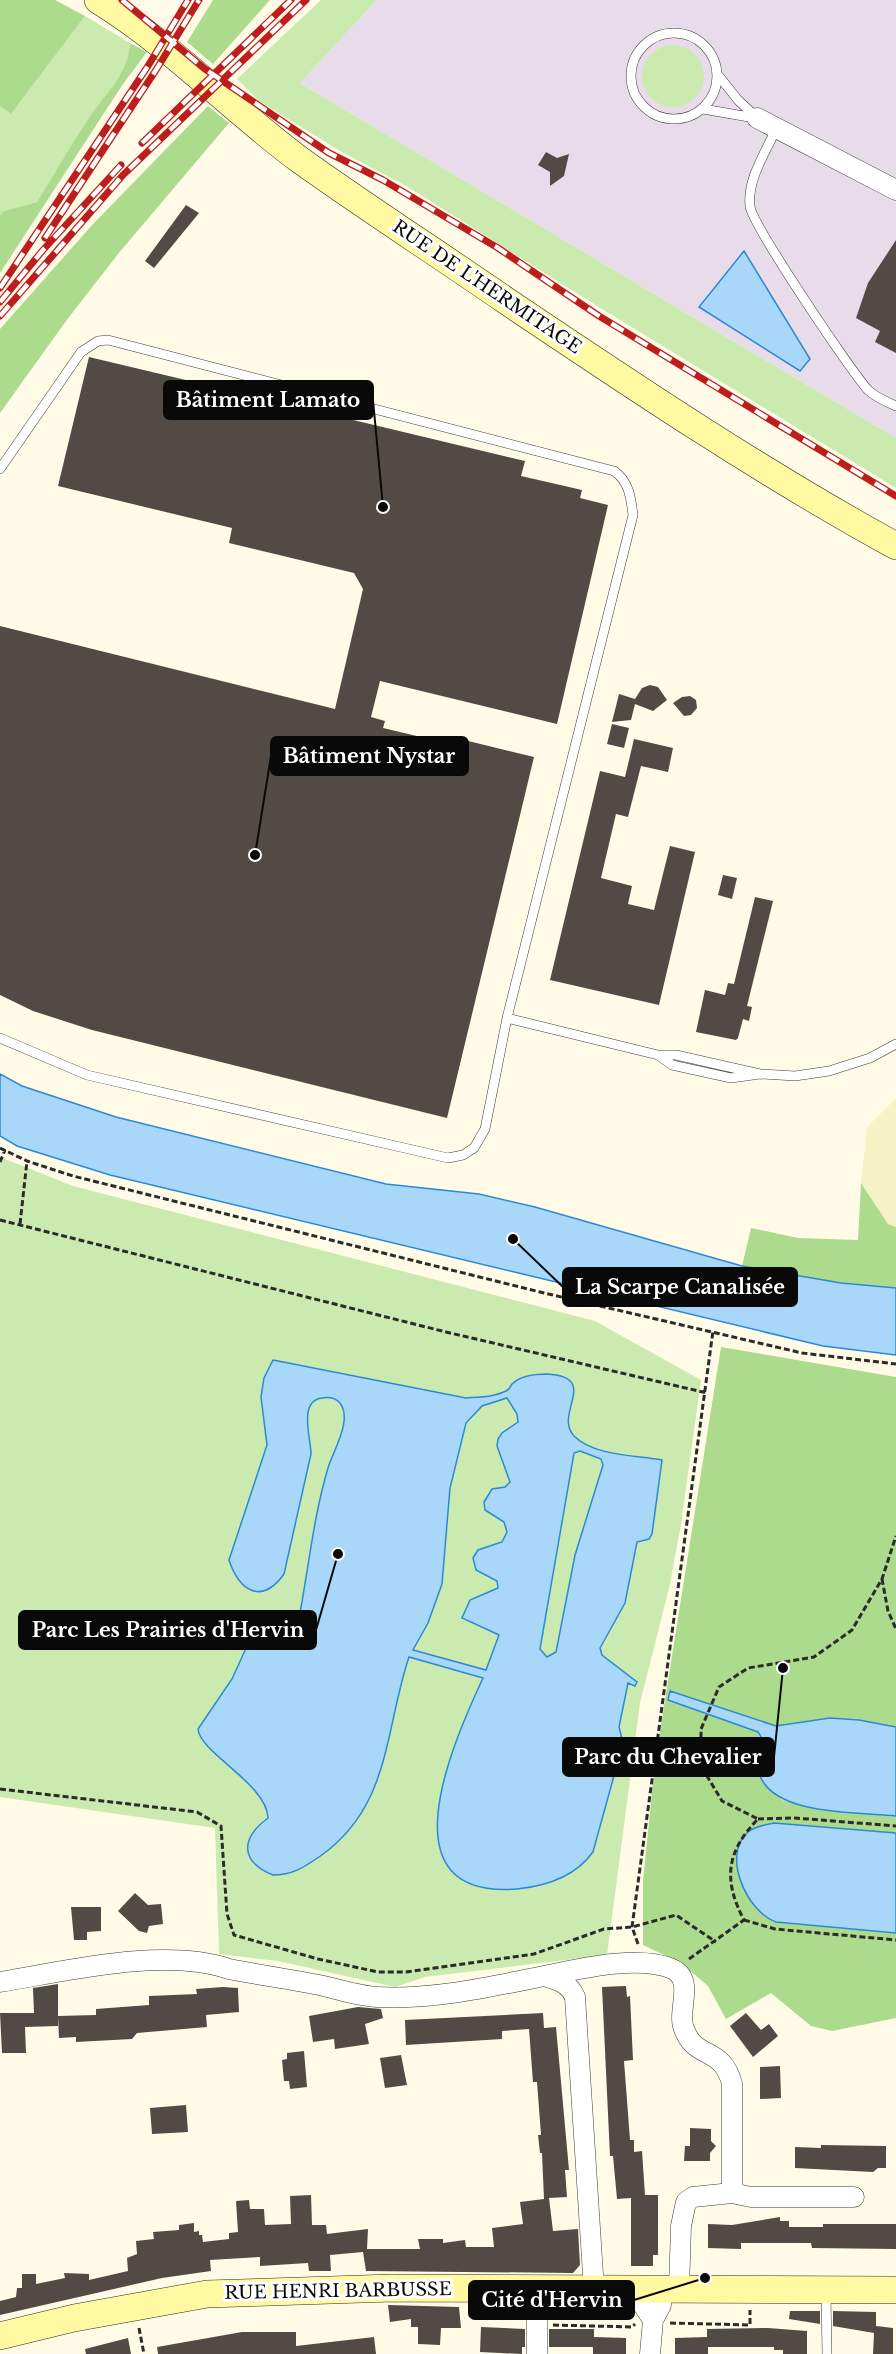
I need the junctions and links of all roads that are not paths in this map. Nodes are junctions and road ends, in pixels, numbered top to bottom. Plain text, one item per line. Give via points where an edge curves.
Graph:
1 (98, 0) edge
2 (718, 75) junction
3 (703, 109) junction
4 (757, 118) junction
5 (776, 129) junction
6 (896, 190) edge
7 (896, 406) edge
8 (0, 469) edge
9 (896, 546) edge
10 (507, 1018) junction
11 (0, 1038) edge
12 (896, 1044) edge
13 (545, 1976) junction
14 (0, 1982) edge
15 (732, 2193) junction
16 (854, 2197) dead end
17 (594, 2289) junction
18 (537, 2290) junction
19 (661, 2290) junction
20 (825, 2290) junction
21 (896, 2290) edge
22 (0, 2336) edge
23 (537, 2354) edge
24 (650, 2354) edge
25 (827, 2354) edge

1 - 9 street, RUE DE L'HERMITAGE via 246,118 350,194 708,436
2 - 3 lane via 714,93
2 - 3 lane via 707,46 679,33 650,40 635,58 631,81 645,108 674,119
2 - 4 lane
3 - 4 lane
4 - 5 street
5 - 6 street
5 - 7 lane via 750,188 750,208 858,378 871,393
8 - 10 lane via 81,352 98,341 108,340 575,459 620,475 630,492 633,514
10 - 11 lane via 485,1129 474,1148 448,1158 87,1075
10 - 12 lane via 658,1055 676,1054 760,1074 795,1076 829,1071 870,1058
13 - 14 street via 434,1994 376,1997 214,1964 146,1960
13 - 15 street via 580,1968 644,1963 672,1969 683,1978 686,1990 681,2021 687,2037 697,2048 720,2060 728,2069 732,2084
13 - 17 street via 564,1982 574,1998
15 - 16 street via 751,2197
15 - 19 street via 693,2197 686,2202
17 - 18 street, RUE HENRI BARBUSSE
17 - 19 street, RUE HENRI BARBUSSE
18 - 22 street, RUE HENRI BARBUSSE via 392,2288 207,2294
18 - 23 street
19 - 20 street, RUE HENRI BARBUSSE
19 - 24 street via 643,2305 653,2320
20 - 21 street, RUE HENRI BARBUSSE
20 - 25 lane

